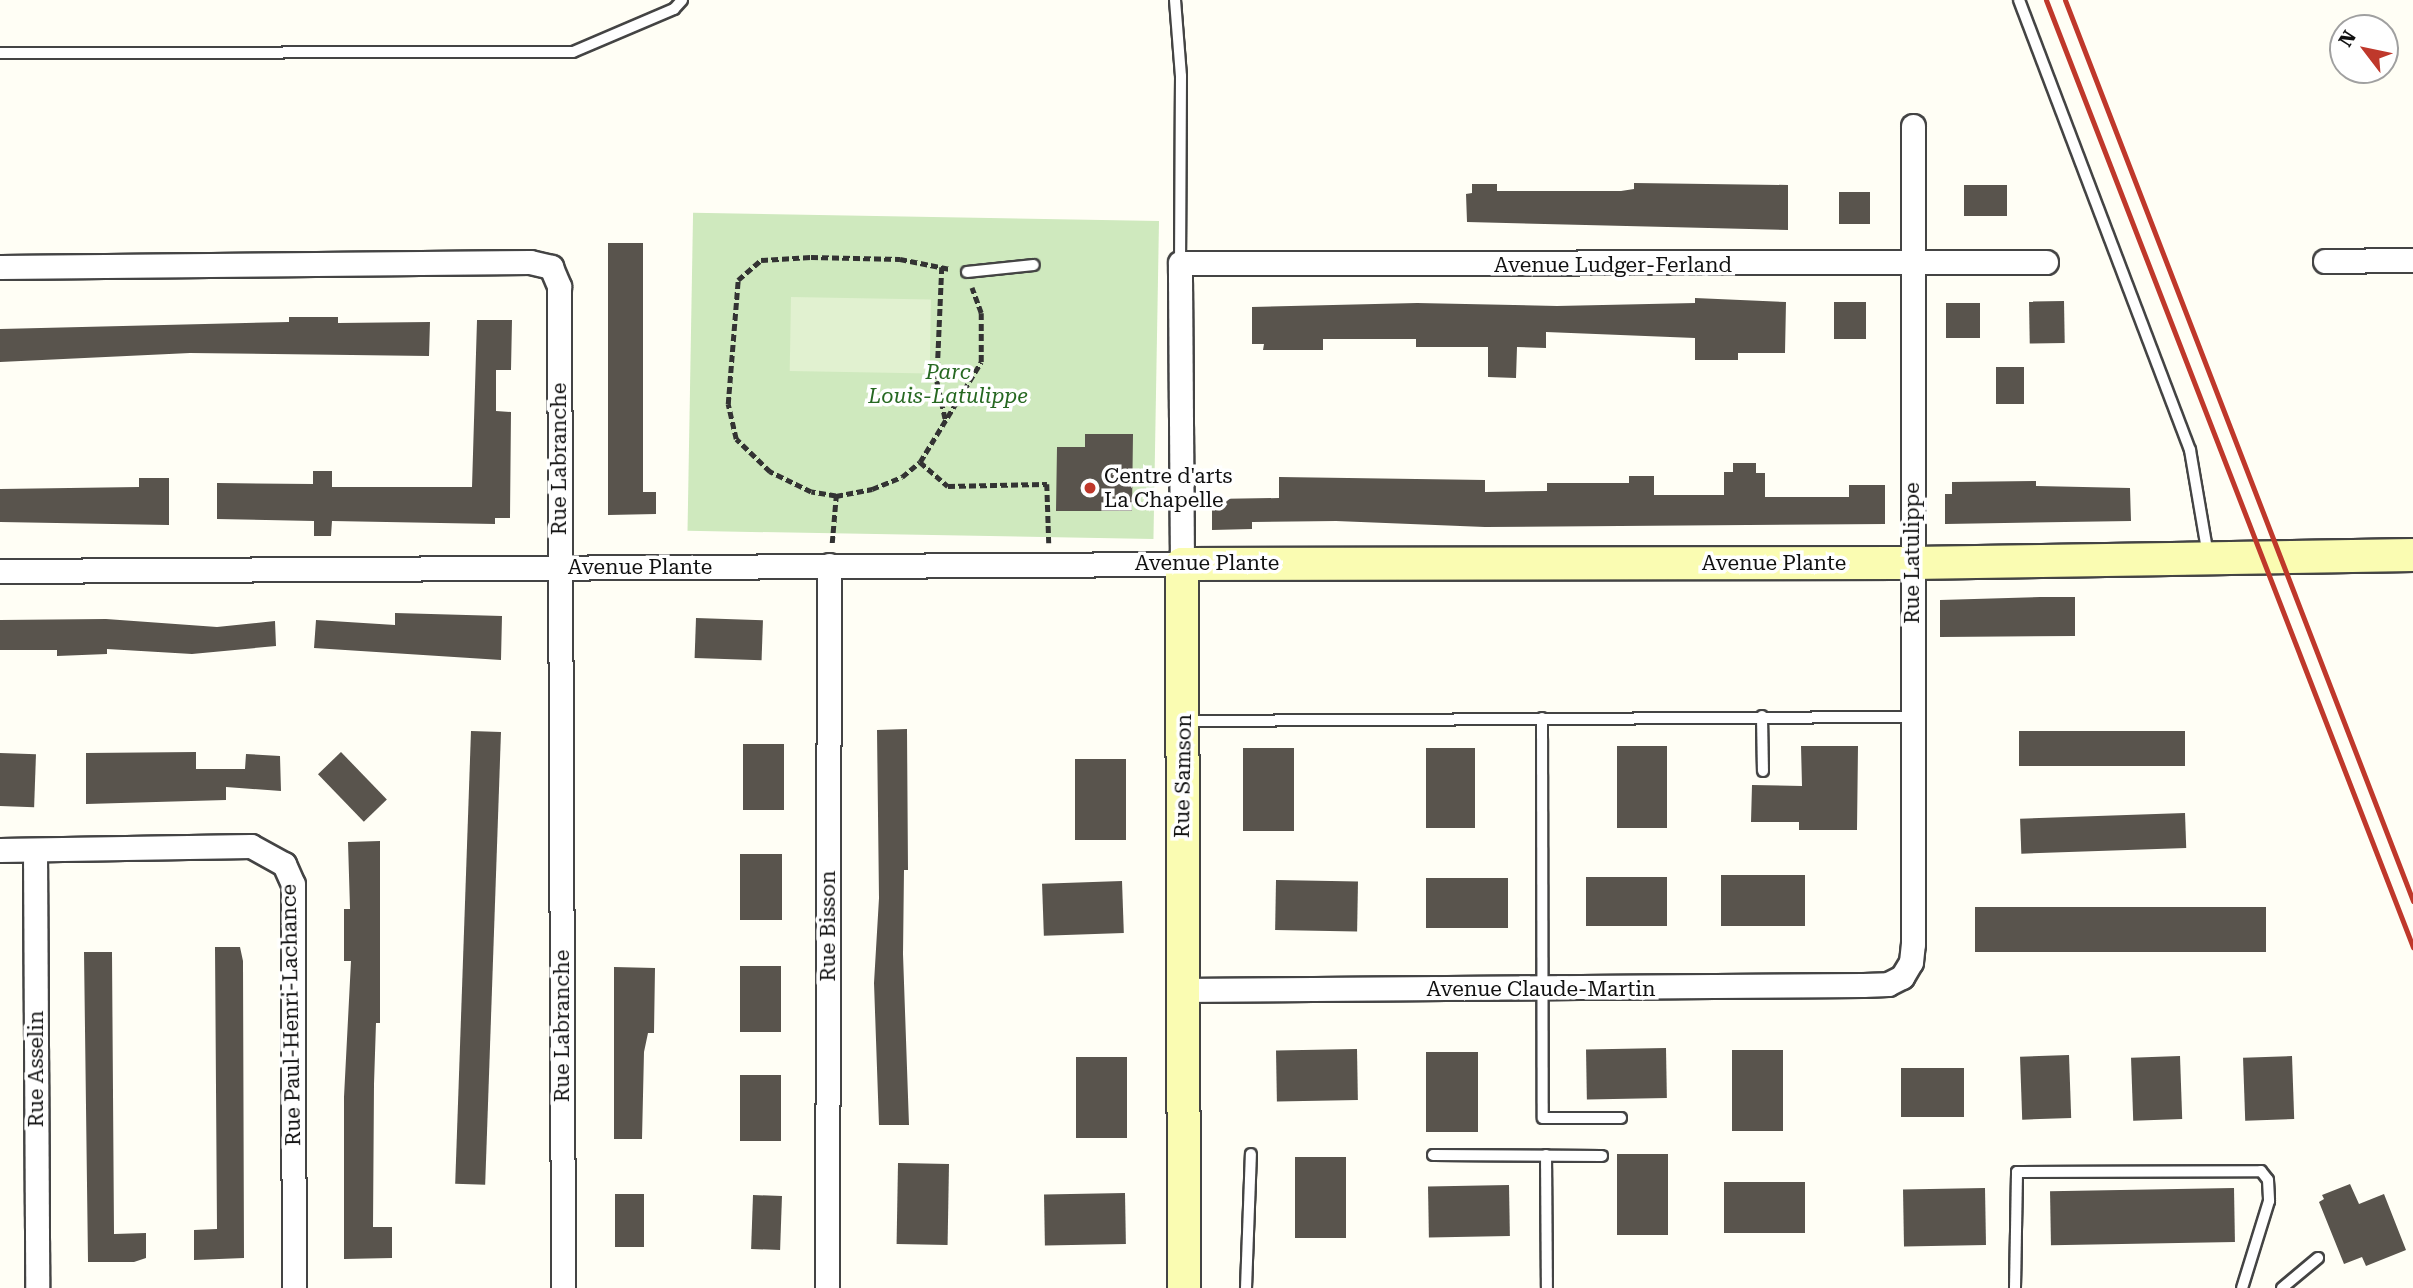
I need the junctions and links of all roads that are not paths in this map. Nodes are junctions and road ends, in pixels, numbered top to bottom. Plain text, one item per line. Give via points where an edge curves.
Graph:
1 (682, 0) edge
2 (1175, 0) edge
3 (2019, 0) edge
4 (0, 53) edge
5 (1913, 126) dead end
6 (2413, 260) edge
7 (2325, 261) dead end
8 (2046, 262) dead end
9 (1180, 263) junction
10 (1912, 264) junction
11 (1034, 265) dead end
12 (0, 267) edge
13 (967, 272) road end
14 (2413, 555) edge
15 (2208, 558) junction
16 (1912, 563) junction
17 (1182, 564) junction
18 (830, 565) junction
19 (559, 567) junction
20 (0, 571) edge
21 (1762, 716) junction
22 (1913, 717) junction
23 (1542, 718) junction
24 (1184, 721) junction
25 (1763, 771) dead end
26 (0, 850) edge
27 (35, 850) junction
28 (1902, 977) joint
29 (1180, 990) junction
30 (1544, 990) junction
31 (1621, 1118) dead end
32 (1251, 1154) dead end
33 (1433, 1155) dead end
34 (1546, 1156) junction
35 (1602, 1156) dead end
36 (2318, 1258) dead end
37 (37, 1288) edge
38 (294, 1288) edge
39 (563, 1288) edge
40 (827, 1288) edge
41 (1184, 1288) edge
42 (1246, 1288) edge
43 (1547, 1288) edge
44 (2015, 1288) edge
45 (2242, 1288) edge
46 (2283, 1288) edge

1 - 4 lane via 674,9 573,52
2 - 9 lane via 1181,76
3 - 15 lane via 2190,450
5 - 10 street, Rue Latulippe
6 - 7 street
8 - 10 street, Avenue Ludger-Ferland
9 - 10 street, Avenue Ludger-Ferland
9 - 17 street, Rue Samson
10 - 16 street, Rue Latulippe
11 - 13 lane
12 - 19 street, Rue Labranche via 530,262 551,267 559,286
14 - 15 street, Avenue Plante
15 - 16 street, Avenue Plante
16 - 17 street, Avenue Plante
16 - 22 street, Rue Latulippe
17 - 18 street, Avenue Plante
17 - 24 street, Rue Samson
18 - 19 street, Avenue Plante
18 - 40 street, Rue Bisson
19 - 20 street, Avenue Plante
19 - 39 street, Rue Labranche
21 - 22 lane
21 - 23 lane
21 - 25 lane
22 - 28 street, Rue Latulippe via 1913,944
23 - 24 lane
23 - 30 lane
24 - 29 street, Rue Samson
26 - 27 street, Rue Paul-Henri-Lachance
27 - 37 street, Rue Asselin
27 - 38 street, Rue Paul-Henri-Lachance via 251,846 284,864 293,884
28 - 30 street, Avenue Claude-Martin via 1888,984
29 - 30 street, Avenue Claude-Martin
29 - 41 street, Rue Samson
30 - 31 lane via 1543,1118
32 - 42 lane
33 - 34 lane
34 - 35 lane
34 - 43 lane
36 - 46 lane
44 - 45 lane via 2017,1172 2261,1171 2268,1180 2269,1201

